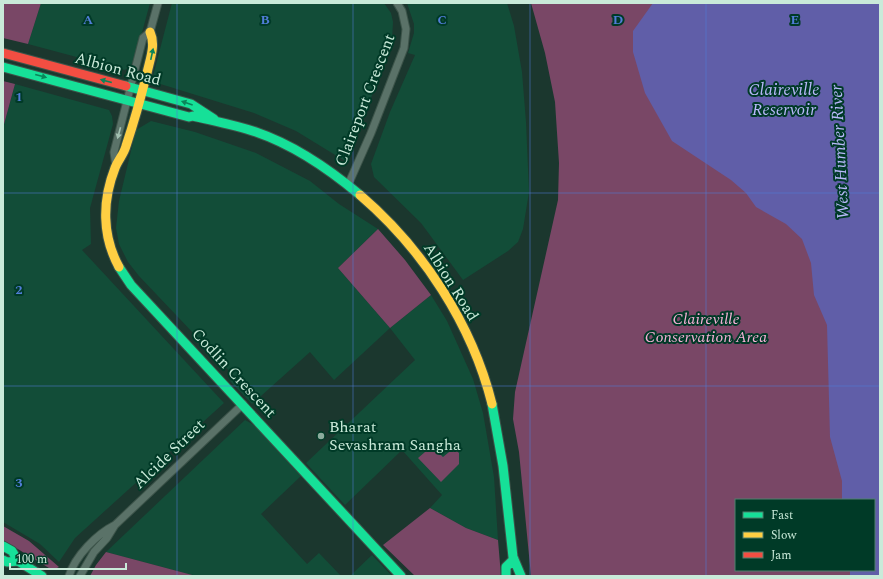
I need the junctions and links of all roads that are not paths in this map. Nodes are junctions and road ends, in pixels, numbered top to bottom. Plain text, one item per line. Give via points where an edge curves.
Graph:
1 (158, 3) edge
2 (397, 3) edge
3 (150, 32) junction
4 (3, 53) edge
5 (3, 66) edge
6 (131, 88) junction
7 (143, 91) junction
8 (128, 101) junction
9 (139, 104) junction
10 (220, 123) junction
11 (116, 166) junction
12 (348, 185) junction
13 (243, 404) junction
14 (115, 525) junction
15 (3, 546) edge
16 (514, 559) junction
17 (3, 560) edge
18 (18, 561) junction
19 (42, 576) edge
20 (69, 576) edge
21 (80, 576) edge
22 (401, 576) edge
23 (506, 576) edge
24 (521, 576) edge

1 - 3 street
2 - 12 street, Claireport Crescent via 402,11 406,29 404,48 372,133
3 - 6 street via 143,38
7 -> 3 main road via 154,41
6 -> 4 main road, Albion Road
5 -> 8 main road, Albion Road
6 - 7 main road, Albion Road
6 - 8 street
7 - 9 main road
10 -> 7 main road, Albion Road via 191,104
8 - 9 main road, Albion Road
8 -> 11 street, Codlin Crescent via 114,152
9 - 10 main road, Albion Road
9 - 11 main road, Codlin Crescent via 123,154
10 - 12 main road, Albion Road via 264,135 285,145 325,168
11 - 13 main road, Codlin Crescent via 108,192 104,219 106,240 115,263 131,285
12 - 16 main road, Albion Road via 382,215 414,250 451,304 474,352 497,426
13 - 14 street, Alcide Street
13 - 22 main road, Codlin Crescent
14 - 20 street, Alcide Street via 102,532 86,547
14 - 21 street, Alcide Street via 94,552
15 - 18 main road via 12,551
16 - 23 main road via 506,567
16 - 24 main road, Albion Road via 520,567
17 - 18 main road
18 - 19 main road

